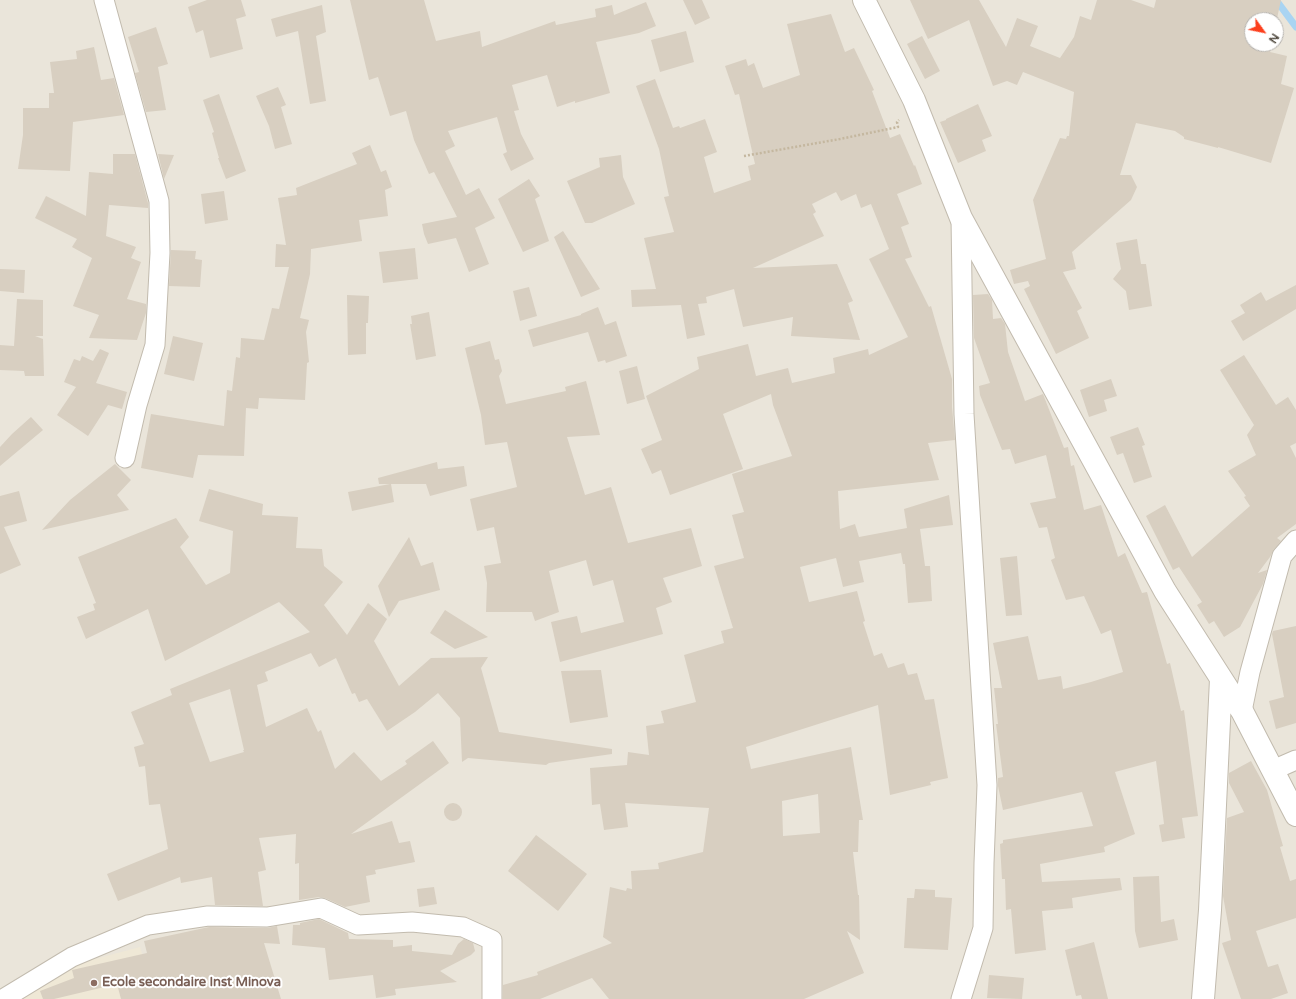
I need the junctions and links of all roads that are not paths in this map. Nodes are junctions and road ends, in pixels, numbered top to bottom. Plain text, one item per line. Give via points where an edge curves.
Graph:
1 (104, 0) edge
2 (864, 0) edge
3 (961, 218) junction
4 (125, 458) dead end
5 (1296, 540) edge
6 (1222, 679) junction
7 (1242, 711) junction
8 (1296, 760) edge
9 (1273, 770) junction
10 (1296, 815) edge
11 (3, 999) edge
12 (492, 999) edge
13 (961, 999) edge
14 (1204, 999) edge

1 - 4 street via 159,201 160,253 155,345 137,405
2 - 3 street via 914,100
3 - 6 street via 1165,590
3 - 13 street via 964,414 987,785 983,928
5 - 7 street via 1282,556
6 - 7 street
6 - 14 street
7 - 9 street
8 - 9 street
9 - 10 street
11 - 12 street via 72,956 148,925 208,916 267,917 321,908 358,925 412,922 463,927 492,940

